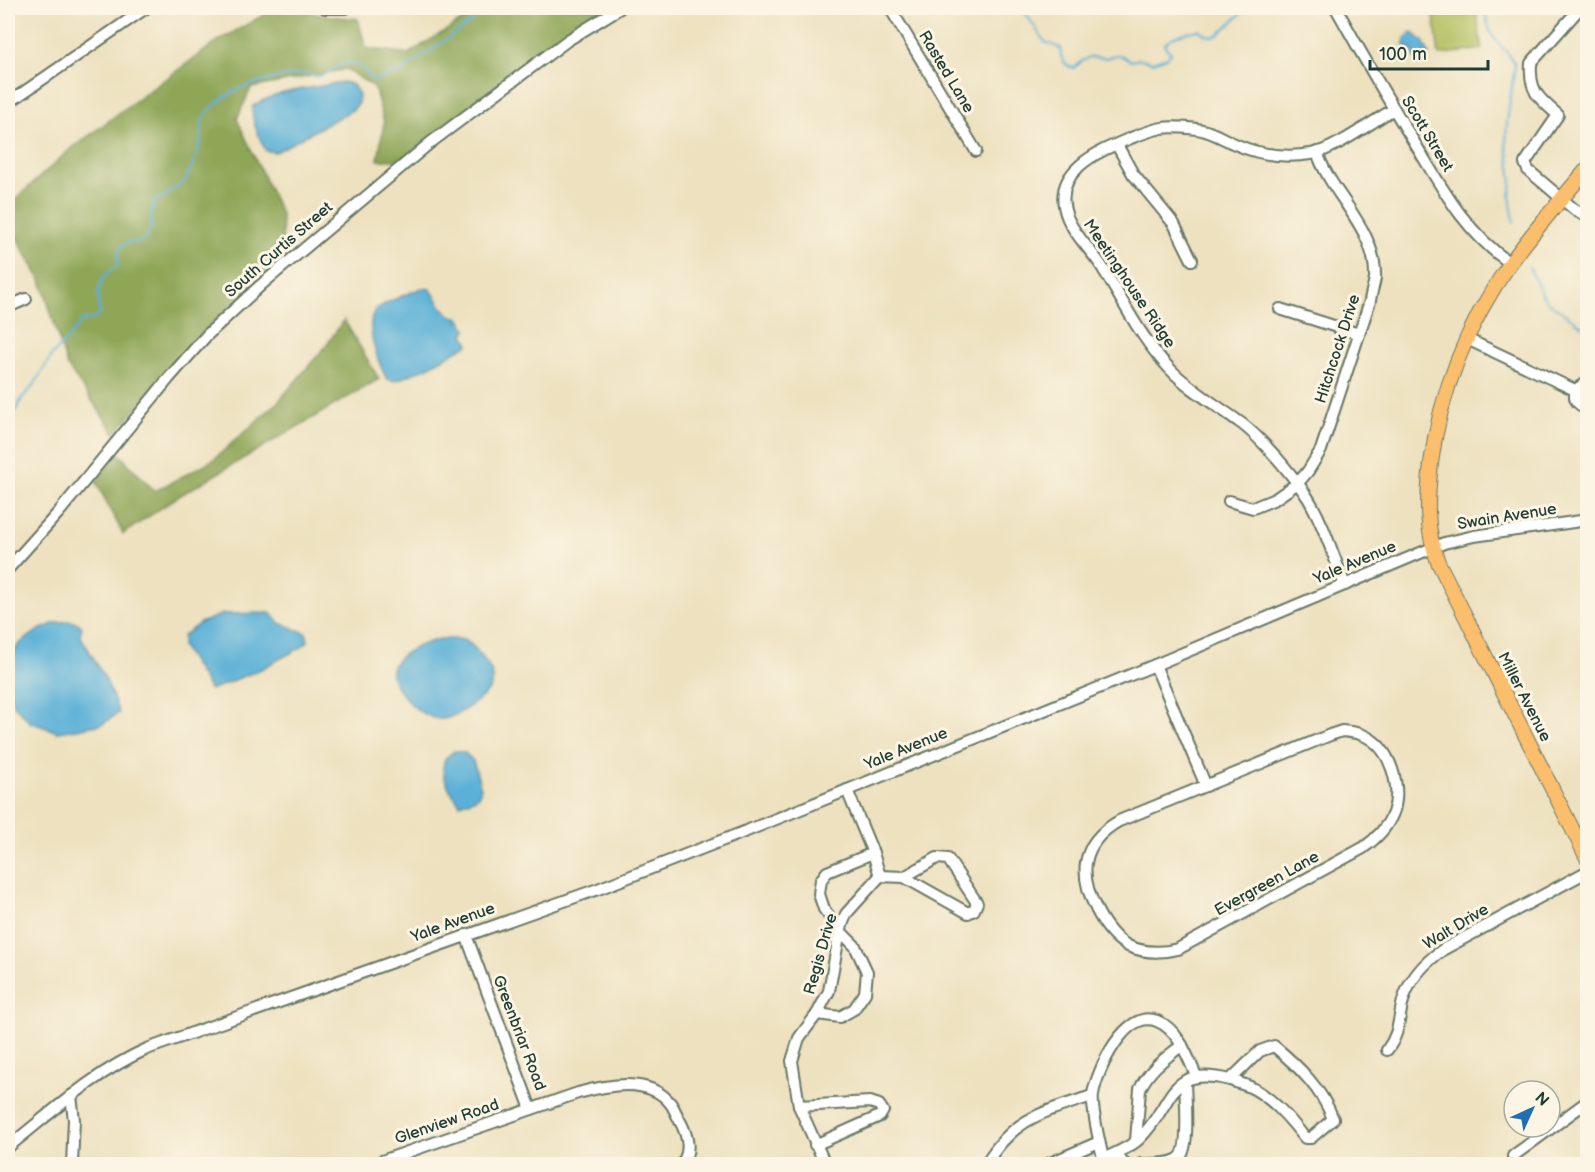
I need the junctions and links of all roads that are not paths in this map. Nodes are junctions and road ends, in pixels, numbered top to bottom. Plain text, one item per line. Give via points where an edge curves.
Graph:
1 (146, 8) edge
2 (325, 8) edge
3 (346, 8) edge
4 (620, 8) edge
5 (890, 8) edge
6 (1336, 8) edge
7 (1580, 8) edge
8 (129, 12) edge
9 (8, 103) edge
10 (1394, 109) junction
11 (1117, 145) junction
12 (976, 151) dead end
13 (1317, 152) junction
14 (1587, 168) edge
15 (1562, 199) junction
16 (1587, 217) edge
17 (1192, 260) dead end
18 (1510, 263) junction
19 (26, 299) dead end
20 (8, 306) edge
21 (1280, 309) dead end
22 (1359, 333) junction
23 (1467, 339) junction
24 (1587, 383) edge
25 (1575, 390) junction
26 (1587, 408) edge
27 (1298, 483) junction
28 (1229, 501) dead end
29 (1587, 520) edge
30 (1433, 547) junction
31 (8, 569) edge
32 (1345, 585) junction
33 (1155, 665) junction
34 (1206, 786) junction
35 (847, 790) junction
36 (873, 854) junction
37 (1587, 860) edge
38 (1587, 871) edge
39 (880, 876) junction
40 (904, 877) junction
41 (840, 931) junction
42 (466, 935) junction
43 (817, 1014) junction
44 (1182, 1045) junction
45 (1387, 1050) dead end
46 (1196, 1076) junction
47 (1230, 1080) junction
48 (1185, 1081) junction
49 (71, 1096) junction
50 (1092, 1096) junction
51 (1587, 1101) edge
52 (799, 1106) junction
53 (531, 1109) junction
54 (1100, 1142) junction
55 (1136, 1142) junction
56 (815, 1145) junction
57 (8, 1147) edge
58 (1118, 1153) junction
59 (1513, 1156) dead end
60 (1099, 1161) edge
61 (72, 1164) edge
62 (373, 1164) edge
63 (682, 1164) edge
64 (825, 1164) edge
65 (986, 1164) edge
66 (1048, 1164) edge
67 (1125, 1164) edge
68 (1141, 1164) edge

1 - 8 street
2 - 3 street
4 - 31 street, South Curtis Street via 568,40 430,143 261,285 207,335
5 - 12 street, Rasted Lane
6 - 10 street, Scott Street
7 - 15 street via 1531,63 1533,90 1558,115 1525,163
8 - 9 street
10 - 13 street, Meetinghouse Ridge
10 - 18 street, Scott Street via 1455,210
11 - 13 street, Meetinghouse Ridge via 1163,128 1203,130 1266,154
11 - 17 street via 1133,174 1174,224
11 - 27 street, Meetinghouse Ridge via 1076,168 1064,197 1069,221 1170,369 1258,437
13 - 22 street, Hitchcock Drive via 1371,251 1375,278
14 - 15 main road
15 - 16 street
15 - 18 main road
18 - 23 main road
19 - 20 street
21 - 22 street
22 - 27 street, Hitchcock Drive via 1321,450
23 - 25 street
23 - 30 main road via 1442,406 1432,456 1428,517
24 - 25 street
25 - 26 street via 1576,402
27 - 28 street, Hitchcock Drive via 1253,508
27 - 32 street, Meetinghouse Ridge via 1324,531
29 - 30 street, Swain Avenue via 1474,536
30 - 32 street, Yale Avenue
30 - 37 main road, Miller Avenue
32 - 33 street, Yale Avenue
33 - 34 street
33 - 35 street, Yale Avenue
34 - 34 street, Evergreen Lane via 1342,731 1375,742 1390,764 1397,790 1388,824 1363,848 1178,949 1153,952 1128,946 1116,938 1099,914 1086,875 1089,853 1110,826
35 - 36 street
35 - 42 street, Yale Avenue via 598,889
36 - 39 street
36 - 41 street via 827,872 821,880 819,894 824,909
38 - 45 street, Walt Drive via 1432,957 1408,989 1397,1034
39 - 40 street
39 - 41 street, Regis Drive via 846,914
40 - 40 street via 968,913 977,903 948,859 937,858
41 - 43 street, Regis Drive via 829,991
41 - 43 street via 855,946 867,972 865,993 854,1009 840,1017
42 - 49 street, Yale Avenue via 147,1048 116,1064
42 - 53 street, Greenbriar Road
43 - 52 street, Regis Drive via 800,1038 792,1061
44 - 46 street
44 - 50 street via 1167,1027 1155,1020 1136,1023 1125,1031 1104,1061
44 - 55 street via 1150,1071 1140,1089
46 - 47 street
46 - 48 street
47 - 47 street via 1260,1051 1274,1046 1306,1075 1333,1119 1311,1138 1305,1138 1268,1099
48 - 55 street via 1173,1091 1150,1128
48 - 68 street via 1184,1152 1180,1159 1167,1163
49 - 57 street, Yale Avenue
49 - 61 street
50 - 54 street
50 - 65 street via 1034,1116 1005,1138
51 - 59 street
52 - 56 street, Regis Drive
52 - 56 street via 870,1102 883,1111 880,1116
53 - 62 street, Glenview Road
53 - 63 street, Greenbriar Road via 602,1087 628,1085 654,1090 672,1105 684,1130 688,1150
54 - 60 street
54 - 66 street
55 - 58 street
56 - 64 street, Regis Drive
58 - 60 street
58 - 67 street

